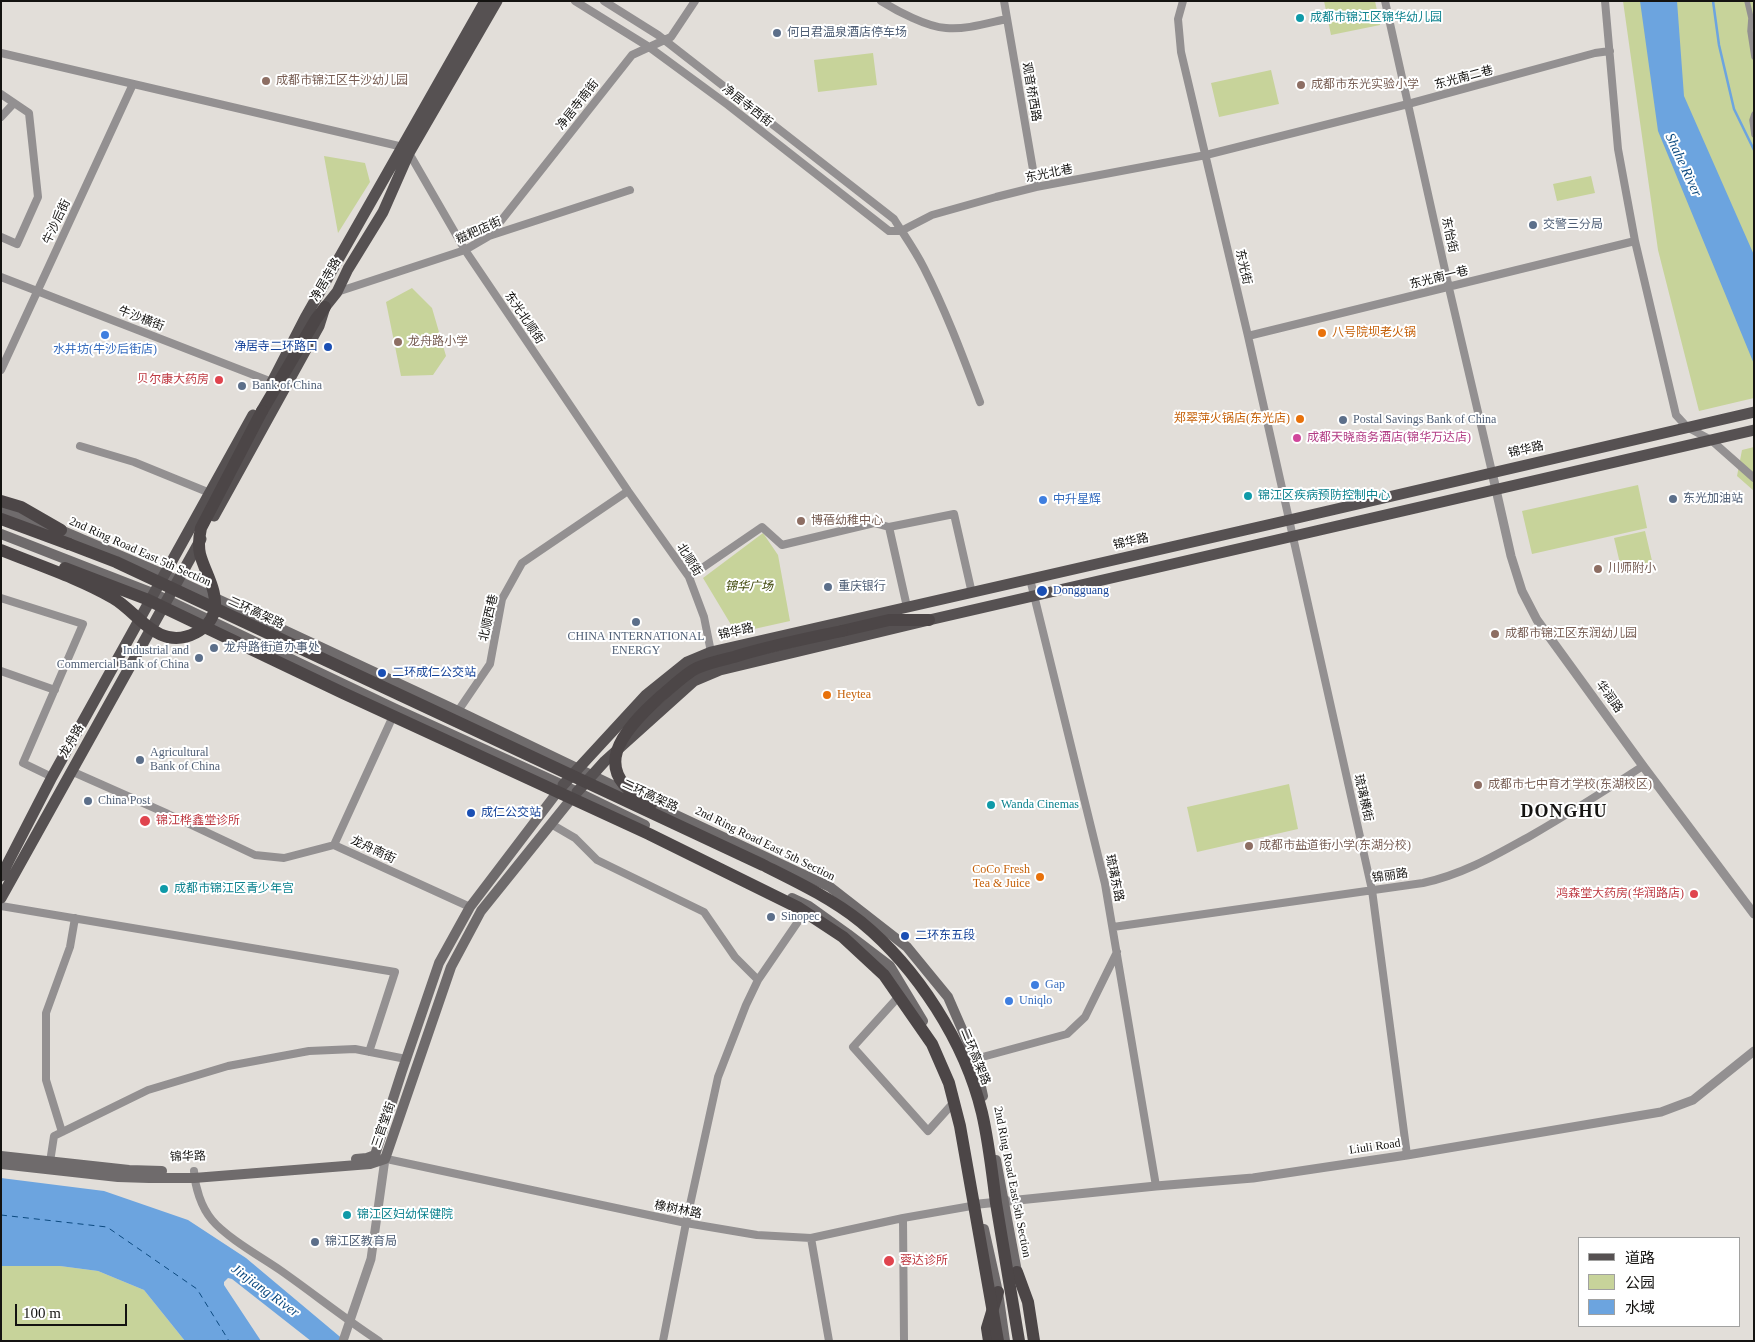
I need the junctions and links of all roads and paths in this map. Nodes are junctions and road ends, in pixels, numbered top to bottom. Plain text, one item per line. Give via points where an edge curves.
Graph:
1 (485, 1) edge
2 (497, 1) edge
3 (575, 1) edge
4 (604, 1) edge
5 (695, 1) edge
6 (881, 1) edge
7 (1004, 1) edge
8 (1183, 1) edge
9 (1385, 1) edge
10 (1605, 1) edge
11 (1747, 1) edge
12 (1007, 19) junction
13 (664, 40) junction
14 (649, 47) junction
15 (1610, 51) junction
16 (1, 53) edge
17 (1754, 57) edge
18 (133, 84) junction
19 (1, 94) edge
20 (14, 103) junction
21 (1408, 104) junction
22 (1754, 114) edge
23 (1, 117) edge
24 (1754, 136) edge
25 (406, 150) junction
26 (1206, 155) junction
27 (1036, 187) junction
28 (630, 190) dead end
29 (901, 231) junction
30 (489, 236) junction
31 (1, 237) edge
32 (1635, 241) junction
33 (465, 250) junction
34 (1, 278) edge
35 (1449, 288) junction
36 (38, 291) junction
37 (337, 292) junction
38 (325, 307) junction
39 (1248, 336) junction
40 (1, 370) edge
41 (272, 382) junction
42 (980, 402) dead end
43 (1754, 412) edge
44 (1687, 427) junction
45 (1754, 430) edge
46 (1711, 440) junction
47 (80, 446) dead end
48 (1492, 472) junction
49 (1754, 478) edge
50 (1496, 490) junction
51 (628, 491) junction
52 (210, 493) junction
53 (1, 500) edge
54 (1, 510) edge
55 (1, 519) edge
56 (1289, 520) junction
57 (889, 527) junction
58 (61, 530) junction
59 (1, 534) edge
60 (1293, 537) junction
61 (1, 544) edge
62 (1, 550) edge
63 (166, 575) junction
64 (689, 577) junction
65 (1030, 579) junction
66 (177, 581) junction
67 (971, 589) dead end
68 (155, 594) junction
69 (1034, 596) junction
70 (1, 598) edge
71 (168, 600) junction
72 (907, 607) junction
73 (929, 620) junction
74 (711, 652) junction
75 (1, 671) edge
76 (55, 690) junction
77 (396, 709) junction
78 (458, 711) junction
79 (1644, 766) junction
80 (578, 769) junction
81 (70, 771) junction
82 (593, 776) junction
83 (52, 777) junction
84 (563, 785) junction
85 (577, 792) junction
86 (551, 824) junction
87 (334, 845) junction
88 (763, 865) junction
89 (1, 876) edge
90 (1372, 890) junction
91 (1, 898) edge
92 (1, 906) edge
93 (808, 906) junction
94 (470, 907) junction
95 (1754, 914) edge
96 (75, 918) junction
97 (1113, 927) junction
98 (1117, 951) junction
99 (758, 980) junction
100 (904, 990) junction
101 (1754, 1051) edge
102 (369, 1052) junction
103 (406, 1058) junction
104 (974, 1059) junction
105 (958, 1097) junction
106 (62, 1132) junction
107 (375, 1155) junction
108 (1407, 1155) junction
109 (1, 1156) edge
110 (386, 1159) junction
111 (50, 1162) junction
112 (1, 1164) edge
113 (194, 1174) junction
114 (1156, 1186) junction
115 (1004, 1201) junction
116 (978, 1204) junction
117 (903, 1218) junction
118 (686, 1223) junction
119 (811, 1238) junction
120 (1017, 1272) junction
121 (998, 1292) junction
122 (349, 1322) junction
123 (343, 1338) edge
124 (379, 1341) edge
125 (663, 1341) edge
126 (829, 1341) edge
127 (904, 1341) edge
128 (989, 1341) edge
129 (998, 1341) edge
130 (1005, 1341) edge
131 (1019, 1341) edge
132 (1024, 1341) edge
133 (1034, 1341) edge

1 - 25 main road, 净居寺路
2 - 25 main road, 净居寺路
3 - 14 street, 净居寺西街
4 - 13 street, 净居寺西街
5 - 13 street, 净居寺南街 via 671,37
6 - 12 street via 917,20 944,28
7 - 12 street, 观音桥西路
8 - 26 street, 东光街 via 1178,19 1181,52
9 - 21 street, 东怡街
10 - 15 street
11 - 17 street
12 - 27 street, 观音桥西路
13 - 14 street, 净居寺南街
13 - 29 street, 净居寺西街 via 894,219
14 - 29 street, 净居寺西街 via 889,231
14 - 30 street, 净居寺南街 via 632,56
15 - 21 street, 东光南二巷
15 - 32 street via 1618,149
16 - 18 street
18 - 25 street
18 - 36 street, 牛沙后街
19 - 20 street
20 - 23 street
20 - 31 street via 29,113 38,197 17,244
21 - 26 street, 东光南二巷
21 - 35 street, 东怡街
22 - 24 street
25 - 33 street, 东光北顺街
25 - 37 main road, 净居寺路 via 383,212
25 - 41 main road, 净居寺路 via 306,318
26 - 27 street, 东光北巷
26 - 39 street, 东光街
27 - 29 street, 东光北巷 via 932,215
28 - 30 street, 糍粑店街
29 - 42 street, 净居寺西街 via 924,269 949,323
30 - 33 street, 糍粑店街
32 - 35 street, 东光南一巷
32 - 44 street via 1676,415
33 - 37 street, 糍粑店街
33 - 51 street, 东光北顺街
34 - 36 street, 牛沙横街
35 - 39 street, 东光南一巷
35 - 48 street, 东怡街
36 - 40 street, 牛沙后街
36 - 41 street, 牛沙横街
37 - 38 main road, 净居寺路
38 - 62 highway, bridge via 262,411 201,528 200,552 215,607 211,621 198,632 182,637 162,635 112,597
38 - 66 main road, 净居寺路 via 319,326
39 - 56 street, 东光街
41 - 52 main road, 净居寺路
43 - 44 main road, 锦华路
44 - 46 street
44 - 48 main road, 锦华路
45 - 46 main road
46 - 49 street
46 - 50 main road
47 - 52 street via 134,462
48 - 50 street, 华润路
48 - 56 main road, 锦华路
50 - 60 main road
50 - 79 street, 华润路 via 1522,591 1537,620
51 - 64 street, 北顺街
51 - 78 street, 北顺西巷 via 522,563 502,599 490,664
52 - 63 main road, 净居寺路
53 - 58 highway via 21,507
54 - 58 main road, 2nd Ring Road East 5th Section
55 - 88 highway, 二环高架路, bridge via 116,562
56 - 60 street, 东光街
56 - 65 main road, 锦华路
57 - 64 street via 874,523 782,545 762,527
57 - 67 street via 954,514
57 - 72 street
58 - 63 main road, 2nd Ring Road East 5th Section
59 - 68 main road
60 - 69 main road
60 - 90 street, 琉璃横街
61 - 129 highway, bridge via 146,599 649,834 799,908 843,937 884,975 932,1044 949,1083 960,1126
63 - 66 main road, 2nd Ring Road East 5th Section
63 - 68 main road, 净居寺路
64 - 74 street, 北顺街 via 704,617
65 - 69 street, 琉璃东路
65 - 72 main road, 锦华路
66 - 71 main road, 净居寺路
66 - 78 main road, 2nd Ring Road East 5th Section
68 - 71 main road
68 - 83 main road, 净居寺路
69 - 73 main road
69 - 97 street, 琉璃东路
70 - 76 street via 83,624
71 - 77 main road
71 - 81 main road, 龙舟路
72 - 74 main road, 锦华路
73 - 82 main road via 720,670 694,681
73 - 88 highway, bridge via 889,620 766,647 696,668 640,715 617,746 614,763 627,789 734,845
74 - 80 main road, 锦华路 via 687,662 646,695
75 - 76 street
76 - 83 street via 23,763
77 - 84 main road
77 - 87 street
78 - 80 main road, 2nd Ring Road East 5th Section
79 - 90 street, 锦丽路 via 1490,859 1456,874 1423,883
79 - 95 street, 华润路
80 - 82 main road, 2nd Ring Road East 5th Section
80 - 84 main road, 锦华路
81 - 87 street, 龙舟南街 via 255,855 284,858
81 - 91 main road, 龙舟路
82 - 85 main road
82 - 104 main road, 2nd Ring Road East 5th Section via 830,887 907,947 948,997
83 - 89 main road, 净居寺路
84 - 85 main road
84 - 94 main road, 三官堂街
85 - 86 main road, 三官堂街
85 - 93 main road
86 - 99 street via 575,838 597,860 704,912 735,957
86 - 110 main road, 三官堂街 via 480,912 450,967
87 - 94 street, 龙舟南街
88 - 131 highway, 二环高架路, bridge via 823,895 861,922 928,994 952,1035 969,1072 982,1113
90 - 97 street, 锦丽路
90 - 108 street, 琉璃横街
92 - 96 street
93 - 99 street
93 - 100 main road via 890,966
94 - 103 main road, 三官堂街 via 439,964
96 - 102 street via 395,972
96 - 106 street via 70,947 46,1012 46,1080
97 - 98 street, 琉璃东路
98 - 104 street via 1085,1016 1067,1034
98 - 114 street, 琉璃东路
99 - 118 street via 718,1077
100 - 105 main road via 943,1054
100 - 105 street via 853,1047 928,1130
101 - 108 street, Liuli Road via 1693,1100 1661,1112
102 - 103 street
102 - 106 street via 355,1049 309,1051 228,1066 148,1090
103 - 107 main road, 三官堂街
104 - 115 main road, 2nd Ring Road East 5th Section
105 - 116 main road
106 - 111 street via 54,1136
107 - 110 street, 橡树林路
107 - 113 main road, 锦华路
108 - 114 street, Liuli Road via 1253,1178
109 - 111 main road, 锦华路
110 - 113 main road, 三官堂街 via 370,1164
110 - 118 street, 橡树林路
110 - 122 street via 371,1259
111 - 113 main road, 锦华路
112 - 113 main road, 三官堂街 via 118,1177
113 - 122 street via 200,1198 212,1220
114 - 115 street, Liuli Road
115 - 116 street, Liuli Road
115 - 120 main road, 2nd Ring Road East 5th Section
116 - 117 street, 橡树林路
116 - 121 main road
117 - 119 street, 橡树林路
117 - 127 street
118 - 119 street, 橡树林路 via 757,1235
118 - 125 street
119 - 126 street
120 - 132 main road, 2nd Ring Road East 5th Section via 1015,1293
120 - 133 highway via 1028,1302
121 - 128 highway via 987,1328
121 - 130 main road
122 - 123 street
122 - 124 street

